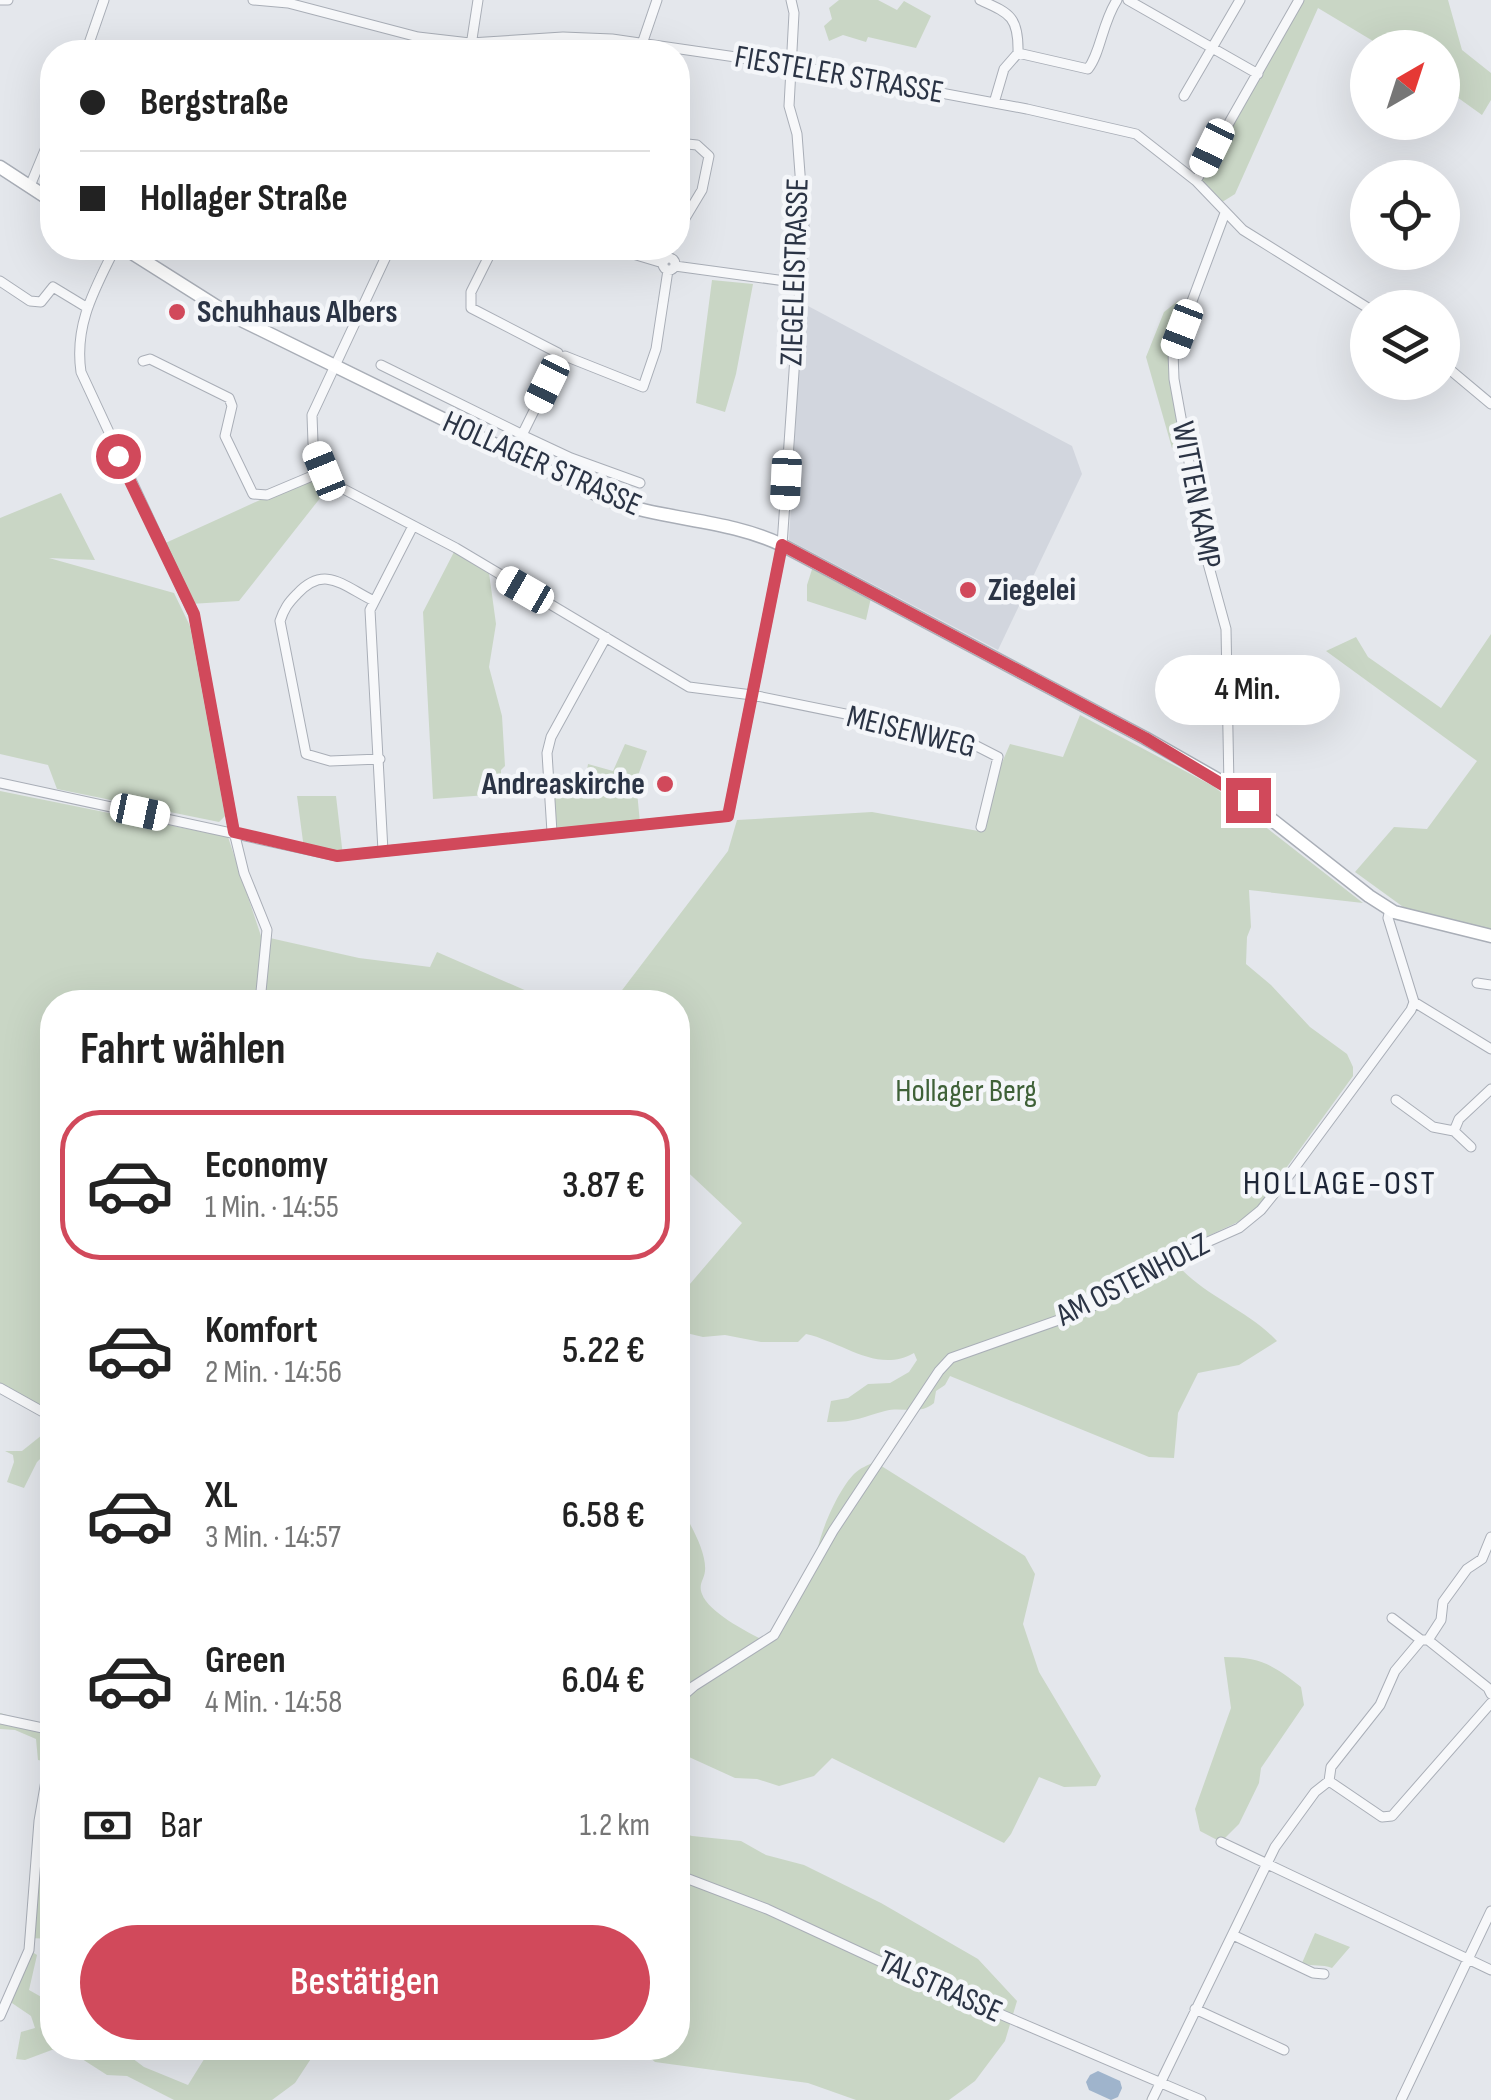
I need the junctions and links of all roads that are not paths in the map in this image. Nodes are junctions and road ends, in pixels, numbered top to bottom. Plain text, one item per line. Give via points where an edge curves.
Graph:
1 (0, 0) edge
2 (8, 0) edge
3 (104, 0) edge
4 (252, 0) edge
5 (478, 0) edge
6 (657, 0) edge
7 (791, 0) edge
8 (980, 0) edge
9 (1118, 0) edge
10 (1128, 0) edge
11 (1240, 0) edge
12 (1300, 0) edge
13 (289, 2) edge
14 (1001, 3) edge
15 (90, 40) edge
16 (432, 40) edge
17 (471, 40) edge
18 (538, 40) edge
19 (597, 40) edge
20 (643, 40) edge
21 (1214, 48) junction
22 (690, 51) edge
23 (1018, 53) junction
24 (790, 65) junction
25 (1258, 74) junction
26 (1184, 96) dead end
27 (994, 103) junction
28 (690, 145) edge
29 (40, 162) edge
30 (0, 167) edge
31 (1196, 181) junction
32 (30, 186) junction
33 (40, 193) edge
34 (690, 210) edge
35 (1225, 214) junction
36 (109, 260) edge
37 (143, 260) edge
38 (384, 260) edge
39 (486, 260) edge
40 (669, 261) edge
41 (0, 281) edge
42 (800, 283) junction
43 (1350, 297) edge
44 (86, 306) junction
45 (560, 356) junction
46 (143, 361) dead end
47 (381, 365) dead end
48 (333, 366) junction
49 (1460, 377) edge
50 (1491, 404) edge
51 (523, 435) junction
52 (514, 455) junction
53 (324, 471) junction
54 (640, 483) dead end
55 (413, 526) junction
56 (782, 545) junction
57 (374, 602) junction
58 (606, 636) junction
59 (752, 695) junction
60 (380, 759) junction
61 (0, 783) edge
62 (1229, 786) junction
63 (981, 828) dead end
64 (234, 832) junction
65 (552, 832) junction
66 (382, 851) junction
67 (1390, 909) junction
68 (1491, 936) edge
69 (1476, 983) dead end
70 (1491, 985) edge
71 (261, 990) edge
72 (1414, 1002) junction
73 (1491, 1049) edge
74 (1491, 1089) edge
75 (1396, 1100) dead end
76 (1454, 1131) junction
77 (1471, 1147) dead end
78 (0, 1388) edge
79 (40, 1410) edge
80 (1491, 1537) edge
81 (1482, 1559) junction
82 (1491, 1570) edge
83 (1392, 1618) dead end
84 (1425, 1640) junction
85 (690, 1690) edge
86 (1491, 1694) edge
87 (1491, 1703) edge
88 (0, 1719) edge
89 (40, 1727) edge
90 (1330, 1781) junction
91 (40, 1815) edge
92 (1222, 1842) dead end
93 (1266, 1864) junction
94 (690, 1880) edge
95 (1491, 1911) edge
96 (1233, 1935) junction
97 (1468, 1959) junction
98 (1491, 1970) edge
99 (1324, 1974) dead end
100 (1195, 2009) junction
101 (0, 2016) edge
102 (1284, 2050) dead end
103 (1159, 2083) junction
104 (1152, 2100) edge
105 (1202, 2100) edge
106 (1401, 2100) edge

1 - 2 street
3 - 15 street
4 - 13 street, FIESTELER STRASSE
5 - 17 street
6 - 20 street
7 - 24 street, ZIEGELEISTRASSE
8 - 14 street
9 - 23 street via 1088,69
10 - 21 street
11 - 21 street
12 - 25 street
13 - 16 street, FIESTELER STRASSE
14 - 23 street via 1018,37
18 - 19 street, FIESTELER STRASSE
21 - 25 street
21 - 26 street
22 - 24 street, FIESTELER STRASSE
23 - 27 street via 1004,69
24 - 27 street, FIESTELER STRASSE
24 - 42 street, ZIEGELEISTRASSE via 804,227
25 - 31 street
27 - 31 street, FIESTELER STRASSE via 1136,134
28 - 34 street via 709,156
29 - 32 street
30 - 32 main road
31 - 35 street, FIESTELER STRASSE
32 - 33 main road
35 - 43 street, FIESTELER STRASSE
35 - 62 street, WITTEN KAMP via 1173,352 1184,444 1226,629
36 - 44 street
37 - 48 main road, HOLLAGER STRASSE
38 - 48 street
39 - 45 street via 471,308
40 - 42 street
40 - 45 street via 643,388
41 - 44 street via 30,301 40,302 52,287
42 - 56 street, ZIEGELEISTRASSE
44 - 64 street via 80,372 194,614
45 - 51 street
46 - 53 street via 229,398 226,436 253,494 267,495
47 - 51 street
48 - 52 main road, HOLLAGER STRASSE
48 - 53 street via 312,415 312,443
49 - 50 street
51 - 52 street
51 - 54 street
52 - 56 main road, HOLLAGER STRASSE via 630,508 734,528
53 - 55 street via 332,484
55 - 57 street
55 - 58 street
56 - 59 street, ZIEGELEISTRASSE
56 - 62 main road, HOLLAGER STRASSE
57 - 60 street
57 - 60 street via 319,576 286,605 280,621 306,754 330,761
58 - 59 street via 689,687
58 - 65 street via 547,752
59 - 63 street, MEISENWEG via 959,737 991,753 998,758
59 - 65 street, ZIEGELEISTRASSE via 728,816
60 - 66 street
61 - 64 street
62 - 67 main road, HOLLAGER STRASSE
64 - 66 street via 337,856
64 - 71 street via 267,930
65 - 66 street
67 - 68 main road, HOLLAGER STRASSE
67 - 72 street
69 - 70 street
72 - 73 street
72 - 85 street, AM OSTENHOLZ via 1300,1162 1239,1228 1158,1264 1087,1310 951,1358 875,1465 774,1635
74 - 76 street
75 - 76 street via 1433,1127
76 - 77 street
78 - 79 street
80 - 81 street
81 - 82 street
81 - 84 street via 1443,1602 1441,1620
83 - 84 street
84 - 86 street
84 - 90 street via 1395,1671 1380,1705 1331,1766
87 - 90 street via 1392,1816 1382,1818
88 - 89 street
90 - 93 street via 1315,1792
91 - 101 street via 29,1950
92 - 93 street
93 - 96 street
93 - 97 street
94 - 103 street, TALSTRASSE
95 - 97 street
96 - 99 street
96 - 100 street
97 - 98 street
97 - 106 street
100 - 102 street
100 - 103 street
103 - 104 street
103 - 105 street, TALSTRASSE

